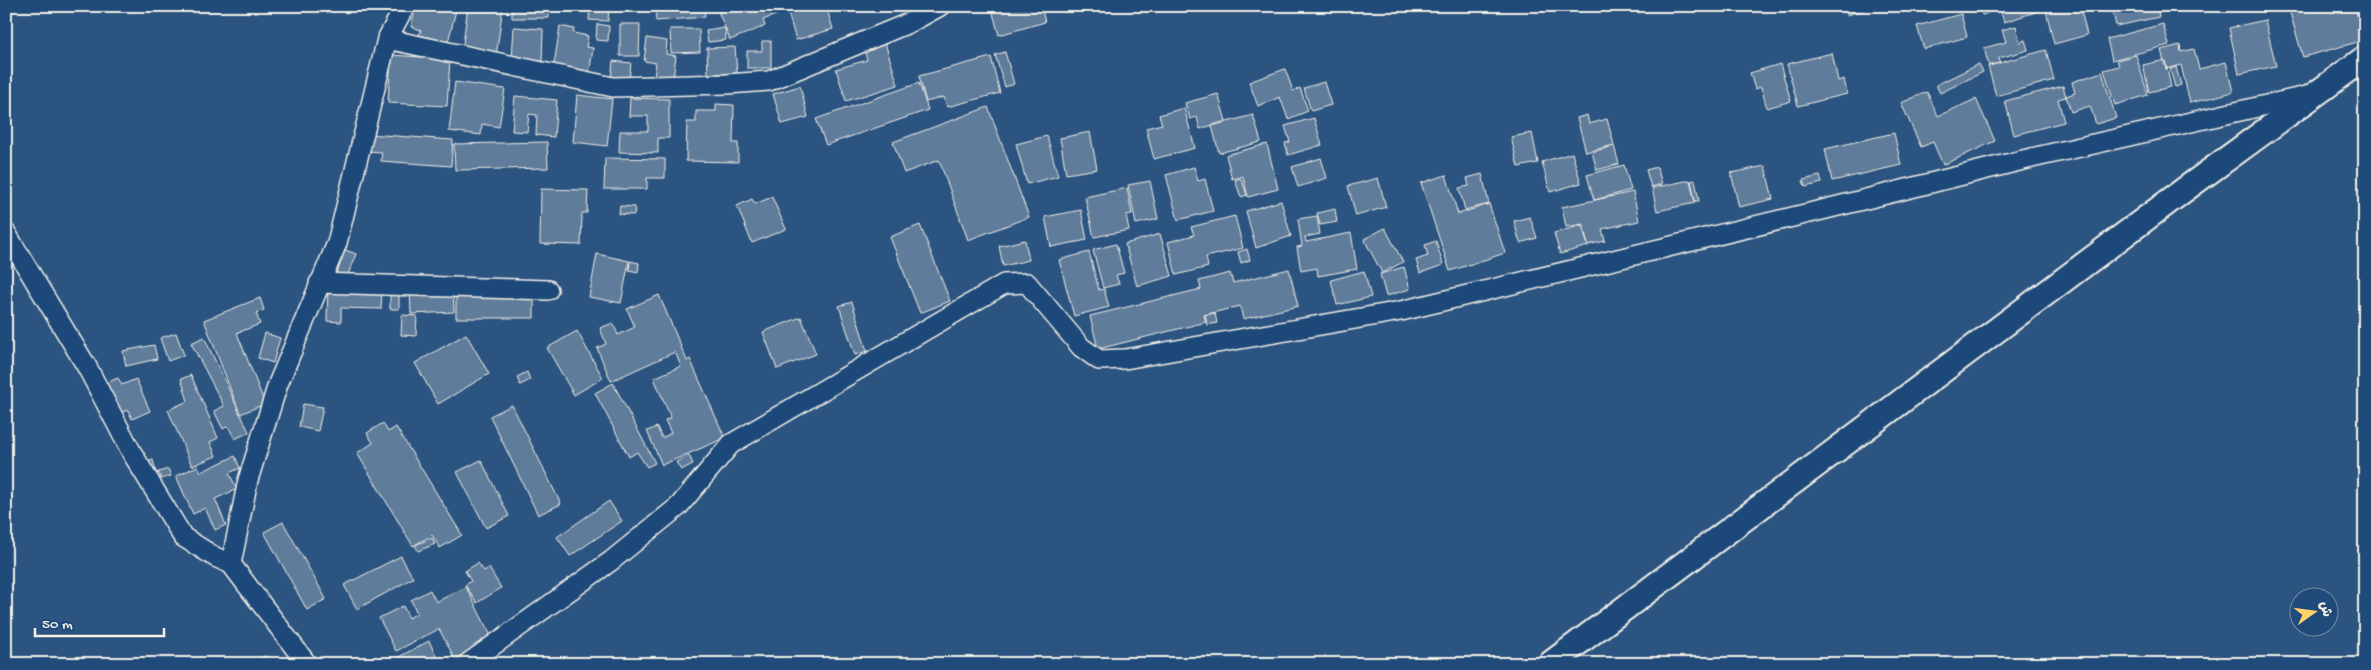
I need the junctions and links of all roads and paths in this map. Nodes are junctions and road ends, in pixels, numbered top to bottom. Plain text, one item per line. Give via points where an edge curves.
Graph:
1 (405, 6) edge
2 (940, 6) edge
3 (387, 39) junction
4 (2365, 58) edge
5 (2315, 94) junction
6 (6, 233) edge
7 (319, 283) junction
8 (548, 290) dead end
9 (231, 564) junction
10 (307, 664) edge
11 (467, 664) edge
12 (1550, 664) edge

1 - 3 street
2 - 3 street via 911,22 769,81 727,84 614,87
3 - 7 street via 338,243
4 - 5 main road
5 - 11 street via 2023,160 1400,310 1125,359 1100,360 1081,347 1027,284 1004,284 731,444 679,506 611,561
5 - 12 main road
6 - 9 street via 87,367 132,453 183,537
7 - 8 street
7 - 9 street via 272,401 248,480
9 - 10 street

